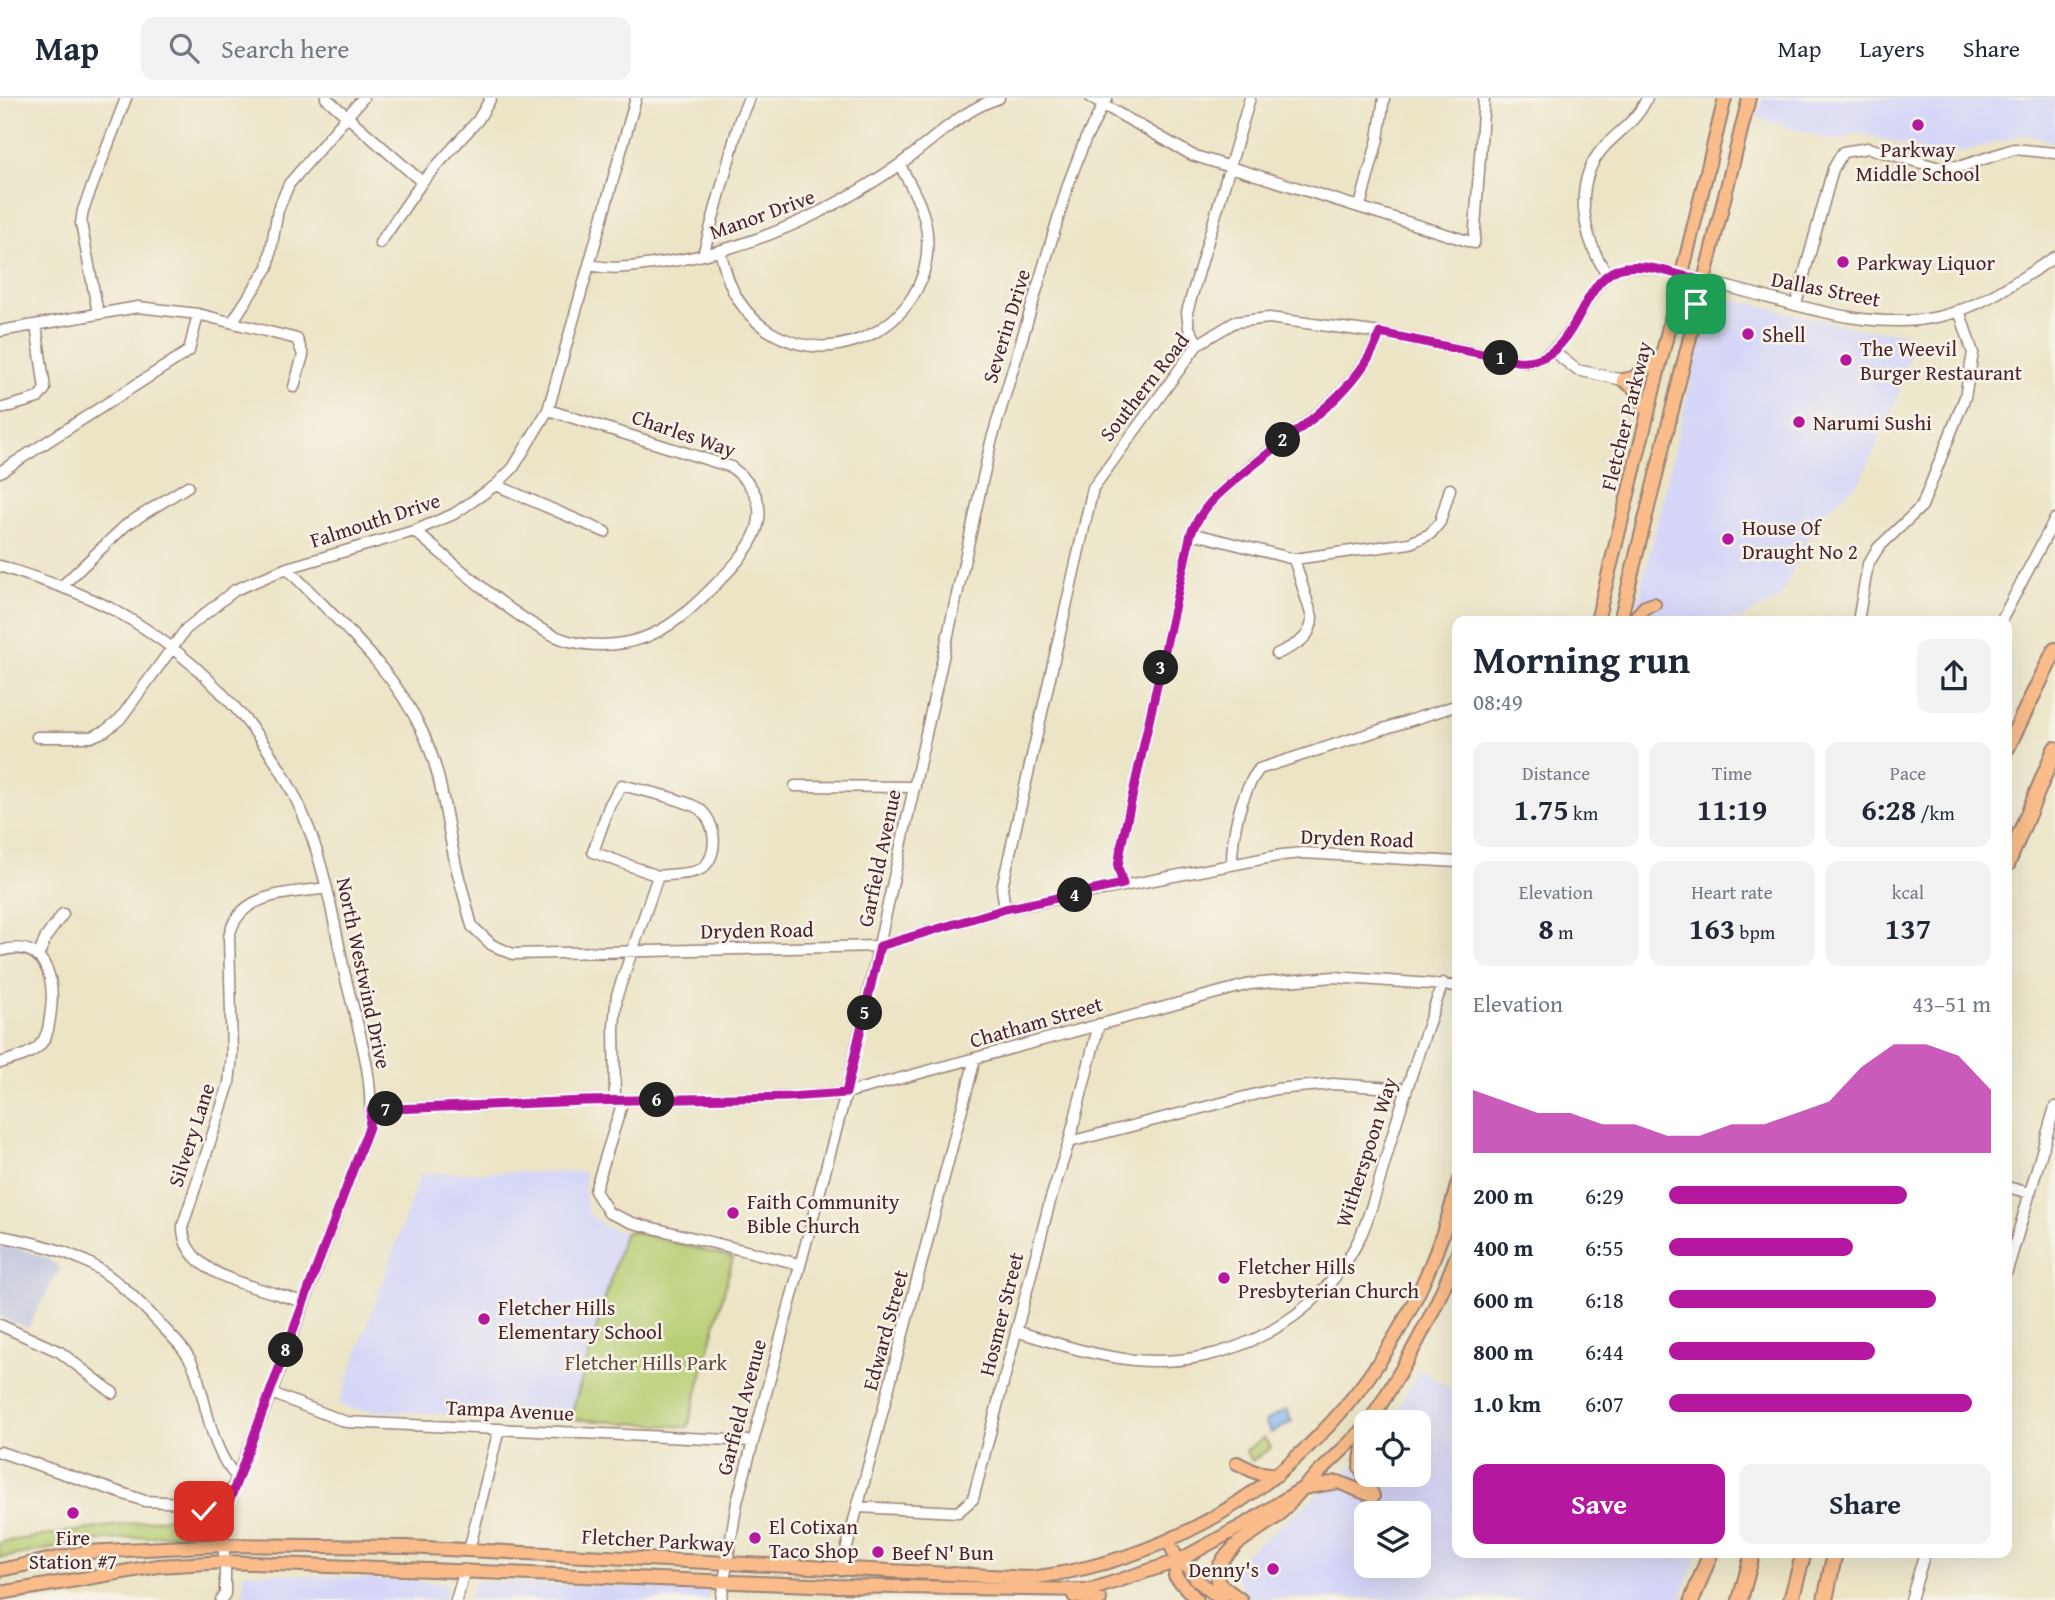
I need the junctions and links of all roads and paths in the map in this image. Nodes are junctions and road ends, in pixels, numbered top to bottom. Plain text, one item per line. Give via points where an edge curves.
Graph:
1 (126, 98) edge
2 (326, 98) edge
3 (363, 98) edge
4 (491, 98) edge
5 (636, 98) edge
6 (749, 98) edge
7 (999, 98) edge
8 (1091, 98) edge
9 (1250, 98) edge
10 (1384, 98) edge
11 (1484, 98) edge
12 (1647, 98) edge
13 (1726, 98) edge
14 (1749, 98) edge
15 (1105, 101) edge
16 (346, 117) junction
17 (2055, 153) edge
18 (900, 165) junction
19 (1230, 168) junction
20 (422, 182) junction
21 (1360, 206) junction
22 (380, 243) dead end
23 (720, 251) junction
24 (703, 255) junction
25 (2055, 257) edge
26 (590, 265) junction
27 (1608, 275) junction
28 (1681, 276) junction
29 (1702, 281) junction
30 (1796, 304) junction
31 (1959, 310) junction
32 (98, 313) junction
33 (198, 314) junction
34 (233, 321) junction
35 (36, 325) junction
36 (0, 331) edge
37 (1380, 333) junction
38 (1198, 344) junction
39 (1554, 352) junction
40 (1660, 359) junction
41 (1623, 380) junction
42 (294, 387) dead end
43 (0, 409) edge
44 (1646, 410) junction
45 (548, 411) junction
46 (0, 472) edge
47 (495, 485) junction
48 (188, 486) dead end
49 (1450, 489) dead end
50 (2055, 519) edge
51 (414, 531) junction
52 (605, 532) dead end
53 (1191, 533) junction
54 (1294, 559) junction
55 (0, 566) edge
56 (286, 568) junction
57 (961, 571) joint
58 (62, 586) junction
59 (1654, 604) dead end
60 (1598, 616) edge
61 (1621, 616) edge
62 (1637, 616) edge
63 (1859, 616) edge
64 (2004, 616) edge
65 (170, 647) junction
66 (2055, 650) edge
67 (1277, 654) dead end
68 (1452, 707) edge
69 (37, 737) dead end
70 (2012, 738) edge
71 (2055, 749) edge
72 (795, 786) dead end
73 (915, 787) junction
74 (2012, 853) edge
75 (1452, 862) edge
76 (1232, 864) junction
77 (657, 876) junction
78 (1123, 884) junction
79 (327, 888) junction
80 (1005, 909) junction
81 (63, 914) dead end
82 (880, 946) junction
83 (0, 951) edge
84 (633, 952) junction
85 (38, 957) junction
86 (1443, 984) junction
87 (1452, 985) edge
88 (1100, 1024) junction
89 (975, 1059) junction
90 (0, 1063) edge
91 (1407, 1089) junction
92 (846, 1093) junction
93 (619, 1101) junction
94 (2055, 1107) edge
95 (371, 1110) junction
96 (1069, 1142) junction
97 (2012, 1189) edge
98 (2030, 1194) junction
99 (1452, 1202) edge
100 (0, 1236) edge
101 (2012, 1254) edge
102 (799, 1264) junction
103 (1452, 1269) edge
104 (302, 1302) junction
105 (0, 1325) edge
106 (1016, 1331) junction
107 (113, 1393) dead end
108 (271, 1393) junction
109 (1377, 1410) edge
110 (499, 1429) junction
111 (1354, 1439) edge
112 (752, 1441) junction
113 (0, 1452) edge
114 (1237, 1463) dead end
115 (1277, 1475) junction
116 (237, 1478) junction
117 (1369, 1487) edge
118 (1303, 1489) junction
119 (858, 1507) junction
120 (220, 1519) junction
121 (1169, 1542) junction
122 (223, 1545) junction
123 (469, 1550) junction
124 (497, 1552) junction
125 (1709, 1558) edge
126 (1751, 1558) edge
127 (1802, 1558) edge
128 (1834, 1558) edge
129 (1923, 1558) edge
130 (1178, 1561) junction
131 (225, 1562) junction
132 (725, 1562) junction
133 (432, 1569) junction
134 (0, 1570) edge
135 (464, 1570) junction
136 (841, 1570) junction
137 (723, 1579) junction
138 (803, 1584) junction
139 (1032, 1591) junction
140 (0, 1593) edge
141 (223, 1598) edge
142 (456, 1600) edge
143 (721, 1600) edge
144 (1100, 1600) edge
145 (1197, 1600) edge
146 (1222, 1600) edge
147 (1241, 1600) edge
148 (1692, 1600) edge
149 (1740, 1600) edge
150 (1791, 1600) edge
151 (1825, 1600) edge
152 (1911, 1600) edge

1 - 32 street via 81,223
2 - 16 street
3 - 16 street
4 - 20 street via 478,120
5 - 26 street, Falmouth Drive
6 - 24 street
7 - 18 street, Manor Drive via 964,115
8 - 15 street
9 - 19 street
10 - 21 street
11 - 21 street via 1474,243
12 - 27 street via 1628,127 1603,148 1586,188 1587,232
13 - 28 main road, Fletcher Parkway
14 - 29 main road, Fletcher Parkway
15 - 19 street via 1192,155
15 - 57 street, Severin Drive via 1069,182 991,442
16 - 20 street
16 - 34 street via 289,184 280,203 268,267
17 - 30 street via 2014,149 1962,166 1936,167 1868,148 1843,152 1833,169
18 - 23 street, Manor Drive via 816,216
18 - 23 street via 923,212 927,254 911,299 899,315 871,335 838,345 814,346 771,331 738,300
19 - 21 street
19 - 38 street via 1187,312
20 - 22 street
23 - 24 street, Manor Drive
24 - 26 street, Manor Drive via 610,269
25 - 31 street, Dallas Street
26 - 45 street, Falmouth Drive
27 - 28 street via 1632,267
27 - 39 street
28 - 29 street
28 - 40 main road, Fletcher Parkway
29 - 30 street, Dallas Street
29 - 61 main road, Fletcher Parkway
30 - 31 street, Dallas Street via 1854,318 1906,322
31 - 63 street via 1973,353 1965,397 1922,506 1878,548 1868,564
32 - 33 street via 138,307
32 - 35 street
33 - 34 street
33 - 46 street via 189,351
34 - 42 street via 297,340 303,355
35 - 36 street
35 - 43 street via 45,389 38,398
37 - 38 street, Southern Road via 1261,318 1235,323
37 - 39 street, Southern Road via 1517,361 1532,361
37 - 53 street via 1362,372 1217,493
38 - 80 street, Southern Road via 1101,474 1084,516 1002,888
39 - 41 street via 1577,370
40 - 41 main road
40 - 44 main road, Fletcher Parkway
41 - 44 main road via 1634,388
44 - 60 main road, Fletcher Parkway
45 - 47 street, Falmouth Drive via 513,468
45 - 51 street, Charles Way via 731,467 750,486 757,503 758,528 749,551 667,627 633,641 590,644 558,638 530,623
47 - 51 street, Falmouth Drive via 454,514
47 - 52 street
48 - 58 street via 126,525
49 - 54 street via 1440,522 1418,541
50 - 64 street
51 - 56 street, Falmouth Drive
53 - 54 street
53 - 78 street via 1121,847 1118,867
54 - 67 street via 1312,626 1303,640
55 - 58 street, North Westwind Drive
56 - 65 street, Falmouth Drive via 226,596
56 - 84 street, Dryden Road via 388,676 422,731 441,789 472,926 478,934 492,946 520,956
57 - 73 street, Garfield Avenue
58 - 65 street, North Westwind Drive via 113,610
59 - 62 main road
65 - 69 street, Falmouth Drive via 120,719 106,731 91,737
65 - 79 street, North Westwind Drive via 235,707 279,769 311,835
66 - 70 highway
68 - 76 street via 1259,769 1248,784
71 - 74 highway
72 - 73 street
73 - 82 street, Garfield Avenue
75 - 76 street, Dryden Road via 1303,853
76 - 78 street, Dryden Road
77 - 77 street via 593,852 622,785 698,808 710,820 712,857 700,870
77 - 84 street
78 - 80 street, Dryden Road
79 - 95 street, North Westwind Drive
79 - 104 street, Silvery Lane via 260,899 246,906 233,923 229,937 229,1084 183,1225 187,1249 200,1265
80 - 82 street, Dryden Road
81 - 85 street
82 - 84 street, Dryden Road
82 - 92 street, Garfield Avenue
83 - 85 street via 21,949
84 - 93 street via 615,1006
85 - 90 street via 53,985 47,1033 33,1051
86 - 87 street, Chatham Street
86 - 88 street, Chatham Street via 1334,977 1271,981
86 - 91 street, Witherspoon Way
88 - 89 street, Chatham Street
88 - 96 street, Hosmer Street
89 - 92 street, Chatham Street
89 - 119 street, Edward Street
91 - 96 street via 1333,1084 1276,1089
91 - 106 street, Witherspoon Way via 1371,1209 1353,1251 1314,1299 1276,1328 1231,1349 1166,1361 1105,1356
92 - 93 street, Chatham Street
92 - 102 street, Garfield Avenue
93 - 95 street, Chatham Street
93 - 102 street via 595,1191 609,1213
94 - 98 street
95 - 104 street, North Westwind Drive via 369,1127
96 - 106 street, Hosmer Street
97 - 98 street
98 - 101 street
99 - 115 main road, Fletcher Parkway via 1433,1265 1403,1324 1360,1391
100 - 116 street via 76,1255 135,1297 189,1357 223,1461
102 - 112 street, Garfield Avenue
103 - 109 main road, Fletcher Parkway via 1418,1345
104 - 108 street, North Westwind Drive
105 - 107 street via 60,1352
106 - 119 street, Hosmer Street via 973,1499 964,1510
108 - 110 street, Tampa Avenue via 346,1422
108 - 116 street, North Westwind Drive
110 - 112 street, Tampa Avenue
110 - 123 street
111 - 118 main road, Fletcher Parkway
112 - 132 street, Garfield Avenue
113 - 120 street via 145,1501 184,1503
114 - 115 main road
115 - 121 main road, Fletcher Parkway
116 - 120 street, North Westwind Drive
117 - 118 main road via 1373,1496 1338,1482
118 - 130 main road, Fletcher Parkway
118 - 147 main road via 1278,1516 1238,1543 1220,1563 1219,1583
119 - 136 street, Edward Street
120 - 122 street, North Westwind Drive
121 - 130 main road
121 - 136 main road, Fletcher Parkway via 1076,1572 1030,1577
122 - 123 main road, Fletcher Parkway
122 - 131 street, North Westwind Drive
122 - 134 main road, Fletcher Parkway via 86,1552
123 - 124 main road, Fletcher Parkway
123 - 133 main road via 465,1559
124 - 132 main road, Fletcher Parkway
124 - 135 main road via 475,1559
125 - 148 highway
126 - 149 highway
127 - 150 highway
128 - 151 highway
129 - 152 street
130 - 139 main road, Fletcher Parkway via 1090,1590
130 - 145 main road via 1175,1576
130 - 146 main road
131 - 133 main road, Fletcher Parkway
131 - 140 main road, Fletcher Parkway via 158,1566
131 - 141 street, North Westwind Drive
132 - 136 main road, Fletcher Parkway
132 - 137 street, Garfield Avenue
133 - 135 main road, Fletcher Parkway
135 - 137 main road, Fletcher Parkway
135 - 142 street
136 - 138 main road via 833,1580 809,1579
137 - 138 main road, Fletcher Parkway
137 - 143 street, Garfield Avenue
138 - 139 main road, Fletcher Parkway
139 - 144 main road

